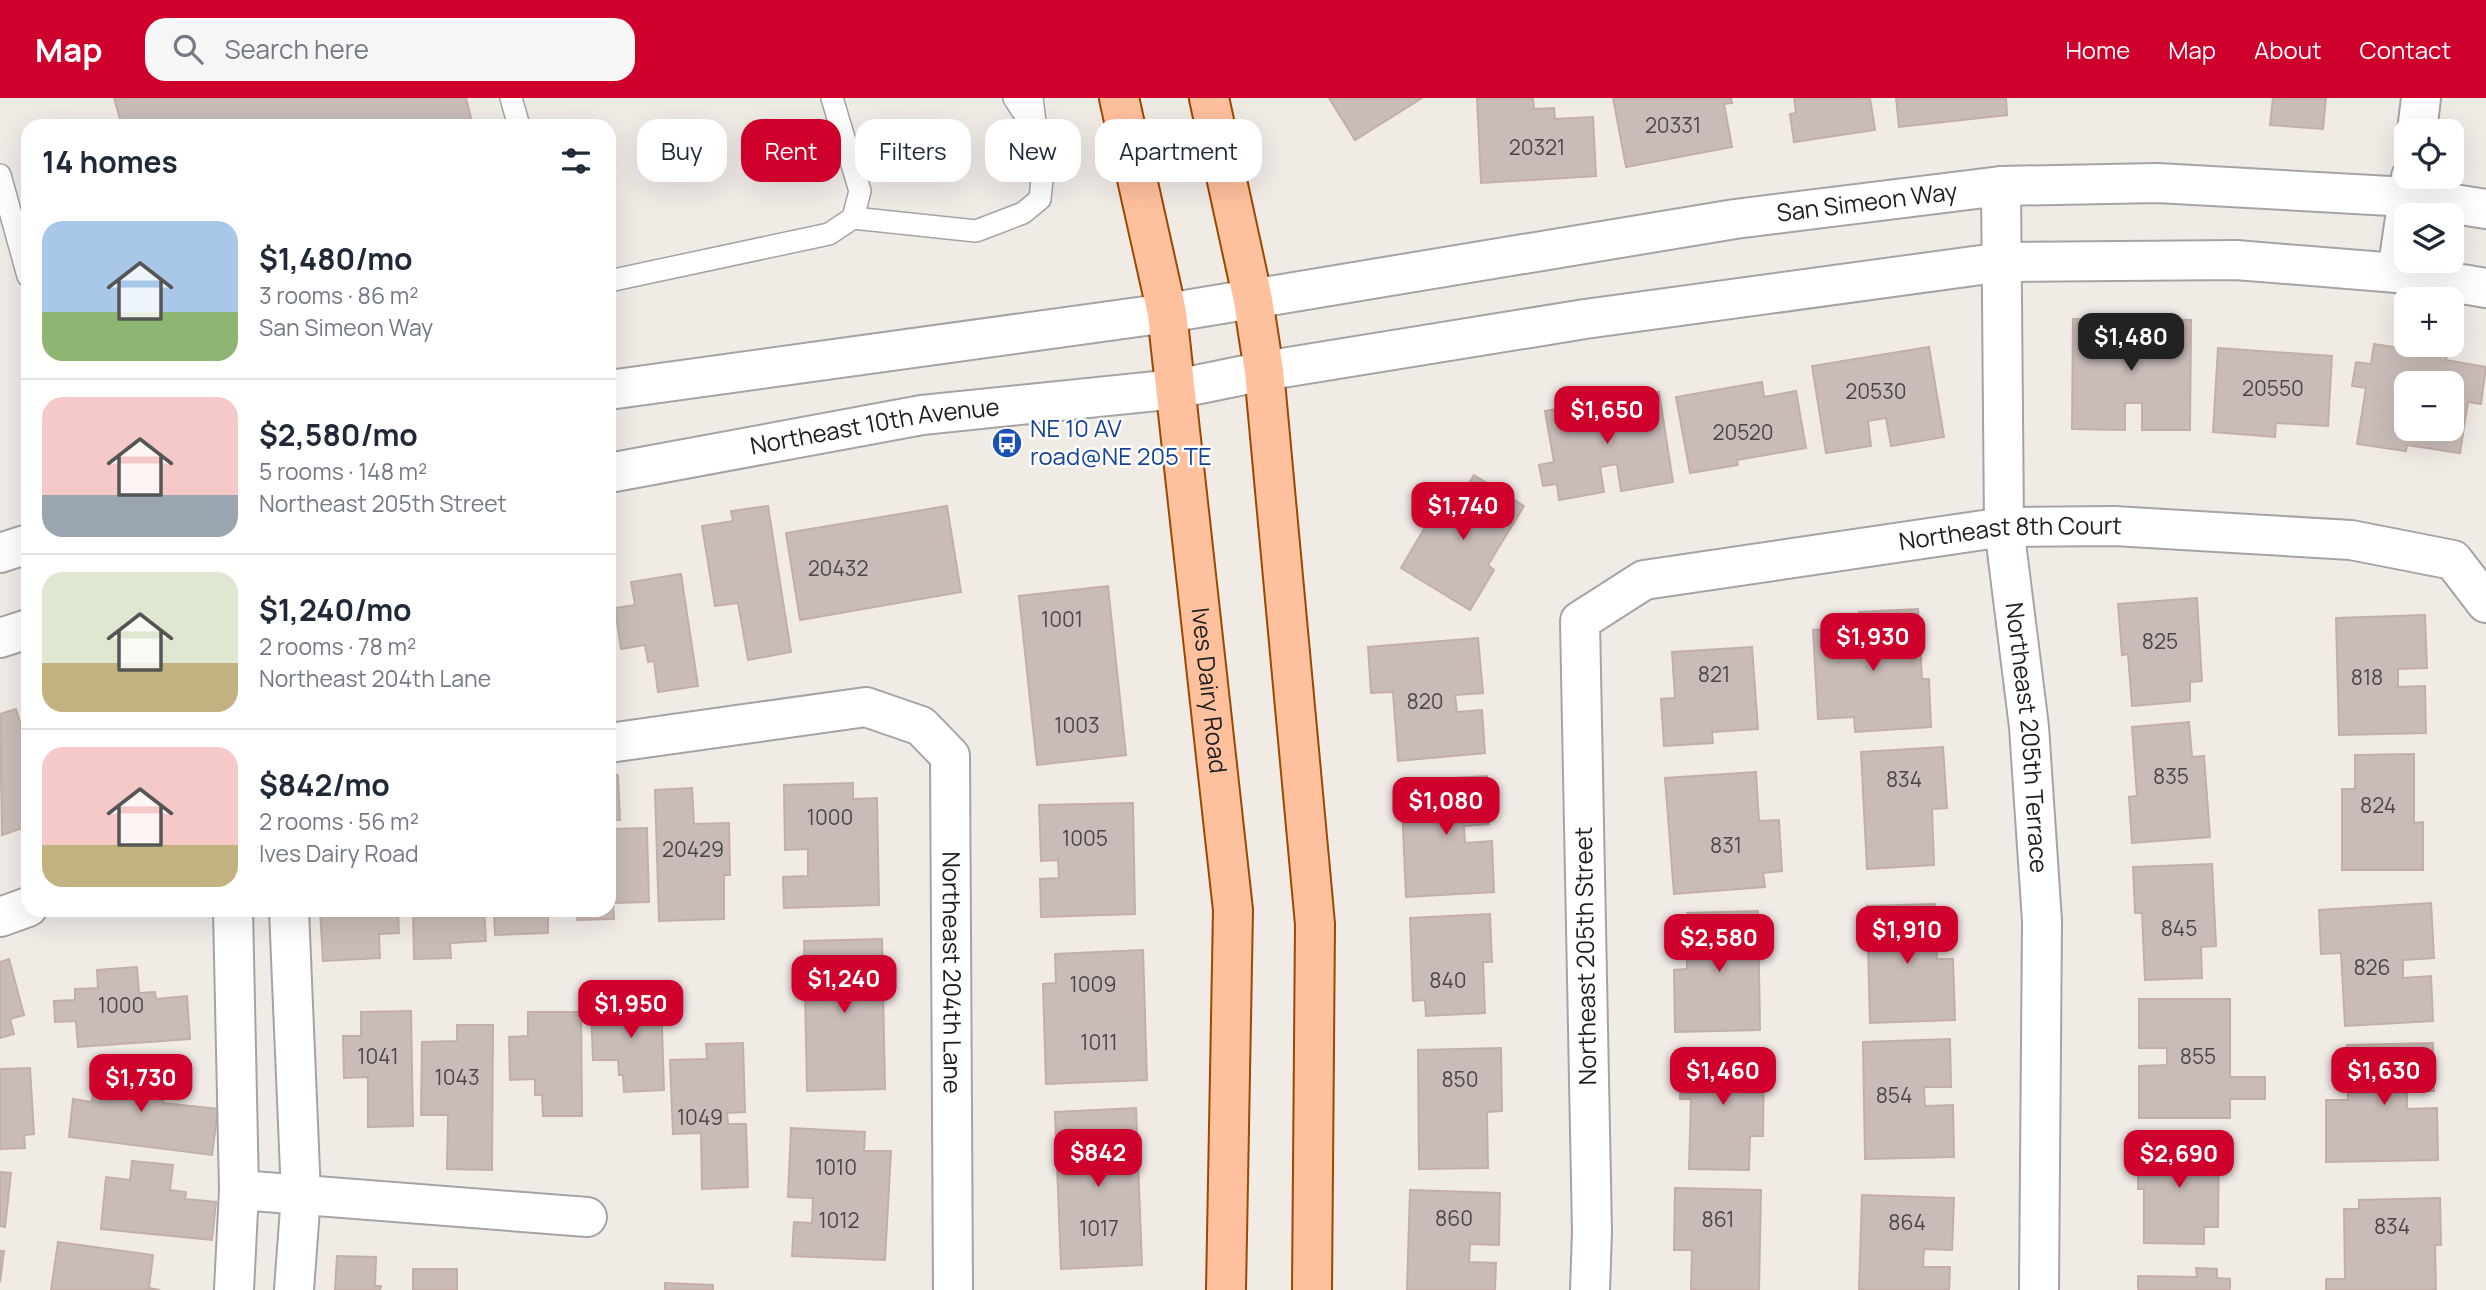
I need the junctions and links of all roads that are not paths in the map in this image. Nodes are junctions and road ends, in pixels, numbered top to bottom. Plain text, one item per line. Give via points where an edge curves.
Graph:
1 (511, 98) edge
2 (832, 98) edge
3 (1014, 98) edge
4 (1032, 98) edge
5 (1046, 98) edge
6 (1119, 98) edge
7 (1209, 98) edge
8 (2421, 98) edge
9 (517, 119) edge
10 (1028, 119) edge
11 (1035, 119) edge
12 (1040, 119) edge
13 (2418, 119) edge
14 (0, 176) edge
15 (1042, 182) edge
16 (2001, 186) junction
17 (2394, 187) edge
18 (2417, 189) edge
19 (2486, 209) edge
20 (853, 218) junction
21 (21, 251) edge
22 (2003, 262) junction
23 (2394, 273) edge
24 (2398, 273) edge
25 (616, 280) edge
26 (2486, 288) edge
27 (1253, 300) junction
28 (1167, 313) junction
29 (1264, 371) junction
30 (616, 389) edge
31 (1177, 389) junction
32 (616, 472) edge
33 (2004, 527) junction
34 (21, 546) edge
35 (0, 553) edge
36 (2486, 603) edge
37 (1580, 621) joint
38 (21, 631) edge
39 (0, 638) edge
40 (616, 742) edge
41 (21, 910) edge
42 (0, 917) edge
43 (233, 917) edge
44 (289, 917) edge
45 (239, 1190) junction
46 (300, 1195) junction
47 (587, 1217) dead end
48 (234, 1290) edge
49 (294, 1290) edge
50 (953, 1290) edge
51 (1226, 1290) edge
52 (1312, 1290) edge
53 (1590, 1290) edge
54 (2039, 1290) edge

1 - 9 lane
2 - 20 lane via 860,191
3 - 10 lane
4 - 11 lane
5 - 12 lane
6 - 28 main road, Ives Dairy Road
7 - 27 main road
8 - 13 street
14 - 21 lane
15 - 20 lane via 1040,199 1023,213 976,231
16 - 17 street, San Simeon Way
16 - 22 street, Northeast 205th Terrace
16 - 27 street, San Simeon Way via 1735,219
18 - 19 street, San Simeon Way
20 - 25 lane via 829,234
22 - 23 street via 2236,260
22 - 29 street via 1585,320
22 - 33 street, Northeast 205th Terrace
24 - 26 street
27 - 28 street
27 - 29 main road
28 - 30 street
28 - 31 main road, Ives Dairy Road
29 - 31 street, Northeast 10th Avenue
29 - 52 main road via 1315,924
31 - 32 street, Northeast 10th Avenue via 922,415
31 - 51 main road, Ives Dairy Road via 1233,910
33 - 36 street, Northeast 8th Court via 2114,526 2351,540 2453,560
33 - 37 street, Northeast 8th Court via 1644,580
33 - 54 street, Northeast 205th Terrace via 2029,727 2042,921
34 - 35 street
37 - 53 street, Northeast 205th Street
38 - 39 street
40 - 50 street, Northeast 204th Lane via 866,706 921,726 950,756
41 - 42 street
43 - 45 street
44 - 46 street
45 - 46 street
45 - 48 street
46 - 47 street
46 - 49 street

